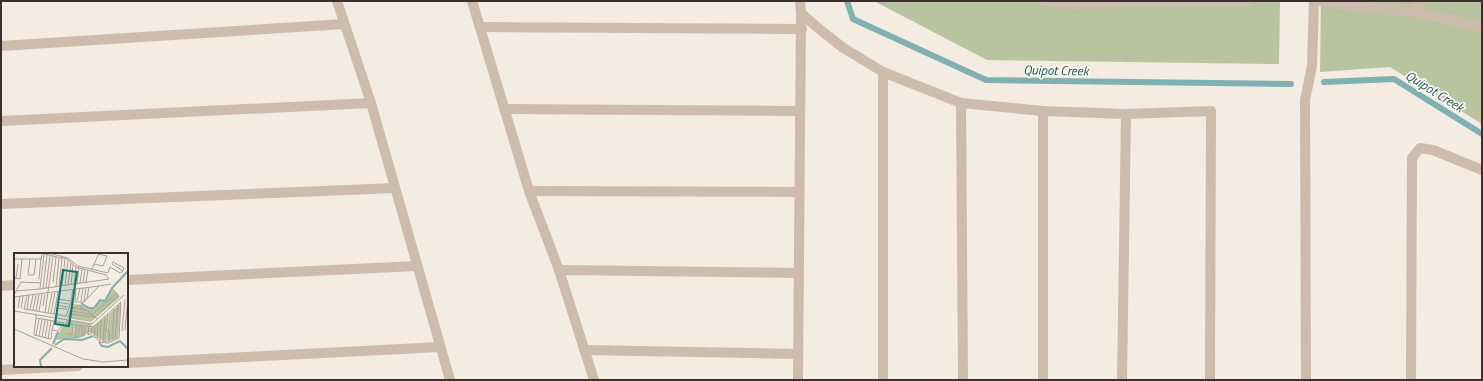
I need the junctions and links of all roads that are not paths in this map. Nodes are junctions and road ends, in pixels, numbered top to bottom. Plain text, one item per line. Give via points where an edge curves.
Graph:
1 (337, 1) edge
2 (472, 1) edge
3 (800, 1) edge
4 (1043, 1) edge
5 (1316, 1) edge
6 (1417, 1) edge
7 (1063, 2) edge
8 (1139, 2) edge
9 (1246, 2) dead end
10 (801, 13) junction
11 (1417, 13) junction
12 (344, 24) junction
13 (480, 27) junction
14 (1482, 27) edge
15 (802, 29) junction
16 (1, 46) edge
17 (884, 72) junction
18 (371, 103) junction
19 (961, 103) junction
20 (504, 109) junction
21 (800, 111) junction
22 (1043, 111) junction
23 (1126, 114) junction
24 (1, 121) edge
25 (1482, 170) edge
26 (395, 188) junction
27 (529, 191) junction
28 (799, 192) junction
29 (1, 204) edge
30 (417, 266) junction
31 (559, 270) junction
32 (799, 273) junction
33 (128, 280) edge
34 (14, 285) edge
35 (1, 286) edge
36 (440, 347) junction
37 (584, 350) junction
38 (798, 354) junction
39 (128, 363) edge
40 (59, 367) edge
41 (1, 370) edge
42 (450, 380) edge
43 (594, 380) edge
44 (798, 380) edge
45 (883, 380) edge
46 (962, 380) edge
47 (1043, 380) edge
48 (1122, 380) edge
49 (1210, 380) edge
50 (1306, 380) edge
51 (1411, 380) edge

1 - 12 street
2 - 13 street
3 - 10 street
4 - 7 street
5 - 11 street
5 - 50 street via 1312,66 1305,100
6 - 11 street
7 - 8 street
8 - 9 street
10 - 15 street
10 - 17 street via 842,48
11 - 14 street
12 - 16 street
12 - 18 street
13 - 15 street
13 - 20 street
15 - 21 street
17 - 19 street
17 - 45 street
18 - 24 street
18 - 26 street
19 - 22 street
19 - 46 street
20 - 21 street
20 - 27 street
21 - 28 street
22 - 23 street
22 - 47 street
23 - 48 street
23 - 49 street via 1211,111
25 - 51 street via 1433,150 1420,148 1412,158
26 - 29 street
26 - 30 street
27 - 28 street
27 - 31 street
28 - 32 street
30 - 33 street
30 - 36 street
31 - 32 street
31 - 37 street
32 - 38 street
34 - 35 street
36 - 39 street
36 - 42 street
37 - 38 street
37 - 43 street
38 - 44 street
40 - 41 street

